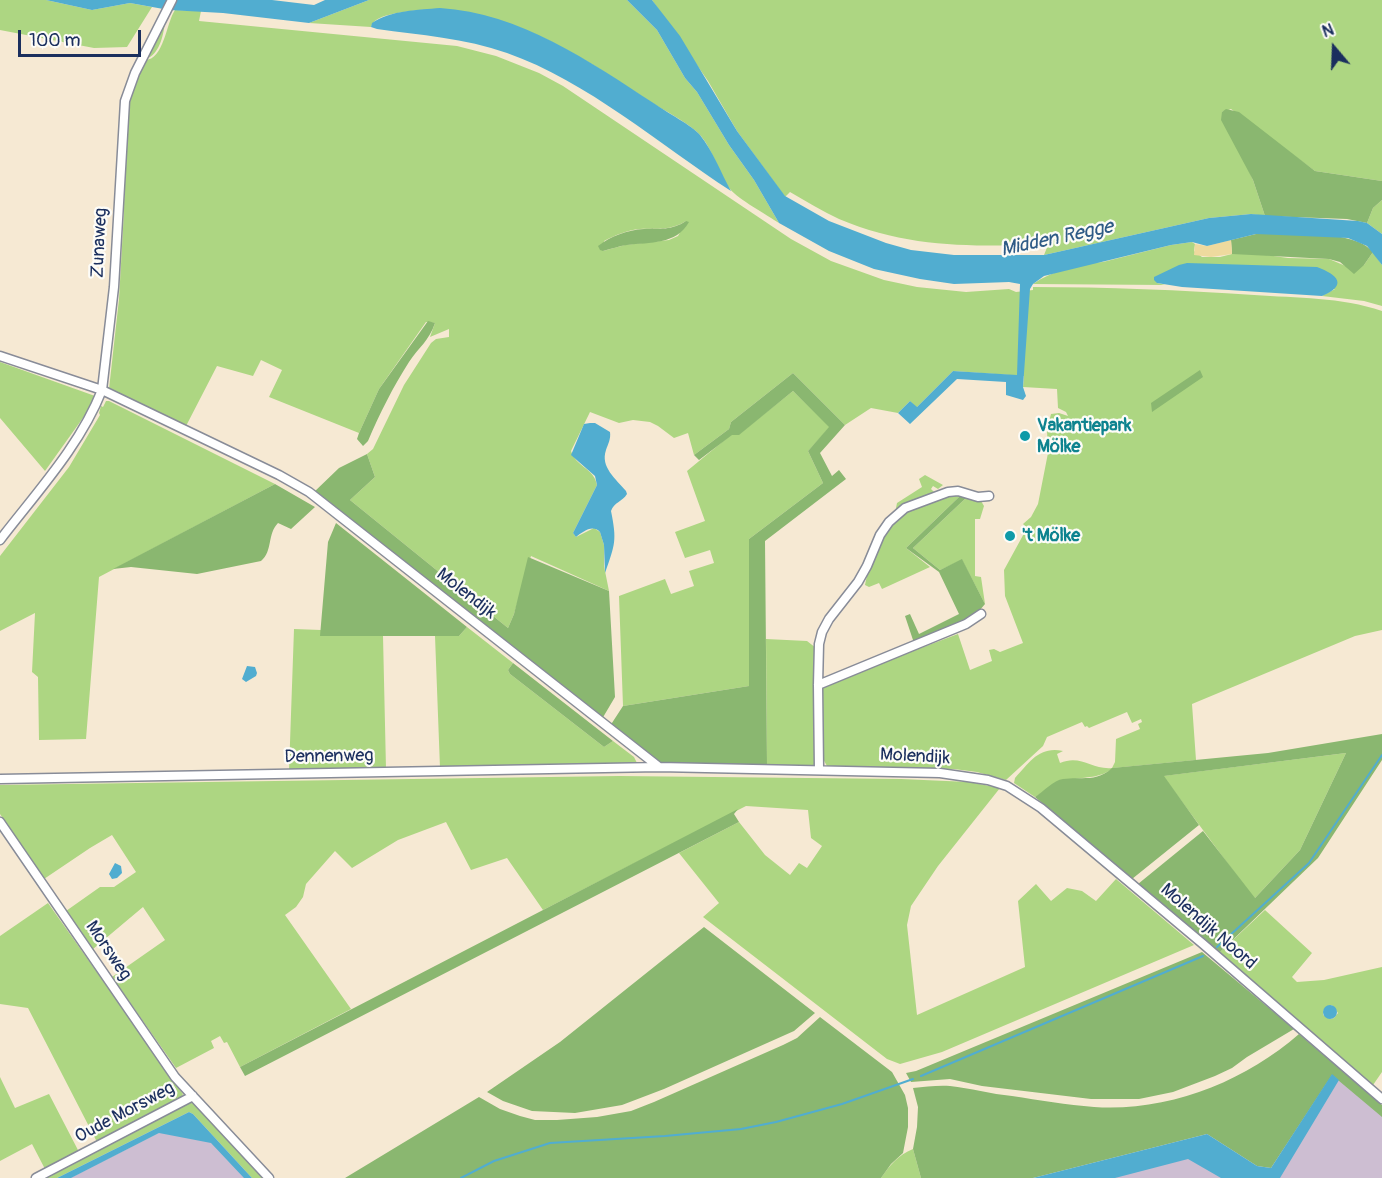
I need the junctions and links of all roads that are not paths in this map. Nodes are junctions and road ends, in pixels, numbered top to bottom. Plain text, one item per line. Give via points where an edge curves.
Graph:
1 (172, 0) edge
2 (0, 356) edge
3 (102, 390) junction
4 (989, 496) dead end
5 (0, 540) edge
6 (981, 614) dead end
7 (818, 685) junction
8 (659, 767) junction
9 (819, 770) junction
10 (0, 779) edge
11 (1007, 786) joint
12 (0, 822) edge
13 (193, 1096) junction
14 (1382, 1099) edge
15 (36, 1178) edge
16 (269, 1178) edge

1 - 3 street, Zunaweg via 125,101 114,287
2 - 3 street
3 - 5 street, Zunaweg via 70,447
3 - 8 street, Molendijk via 309,492
4 - 7 street via 953,491 905,508 889,522 858,582 822,632
6 - 7 street via 966,624
7 - 9 street
8 - 9 street, Molendijk
8 - 10 street, Dennenweg
9 - 11 street, Molendijk via 940,773
11 - 14 street, Molendijk Noord via 1041,808
12 - 13 street, Morsweg
13 - 15 street, Oude Morsweg
13 - 16 street, Oude Morsweg

